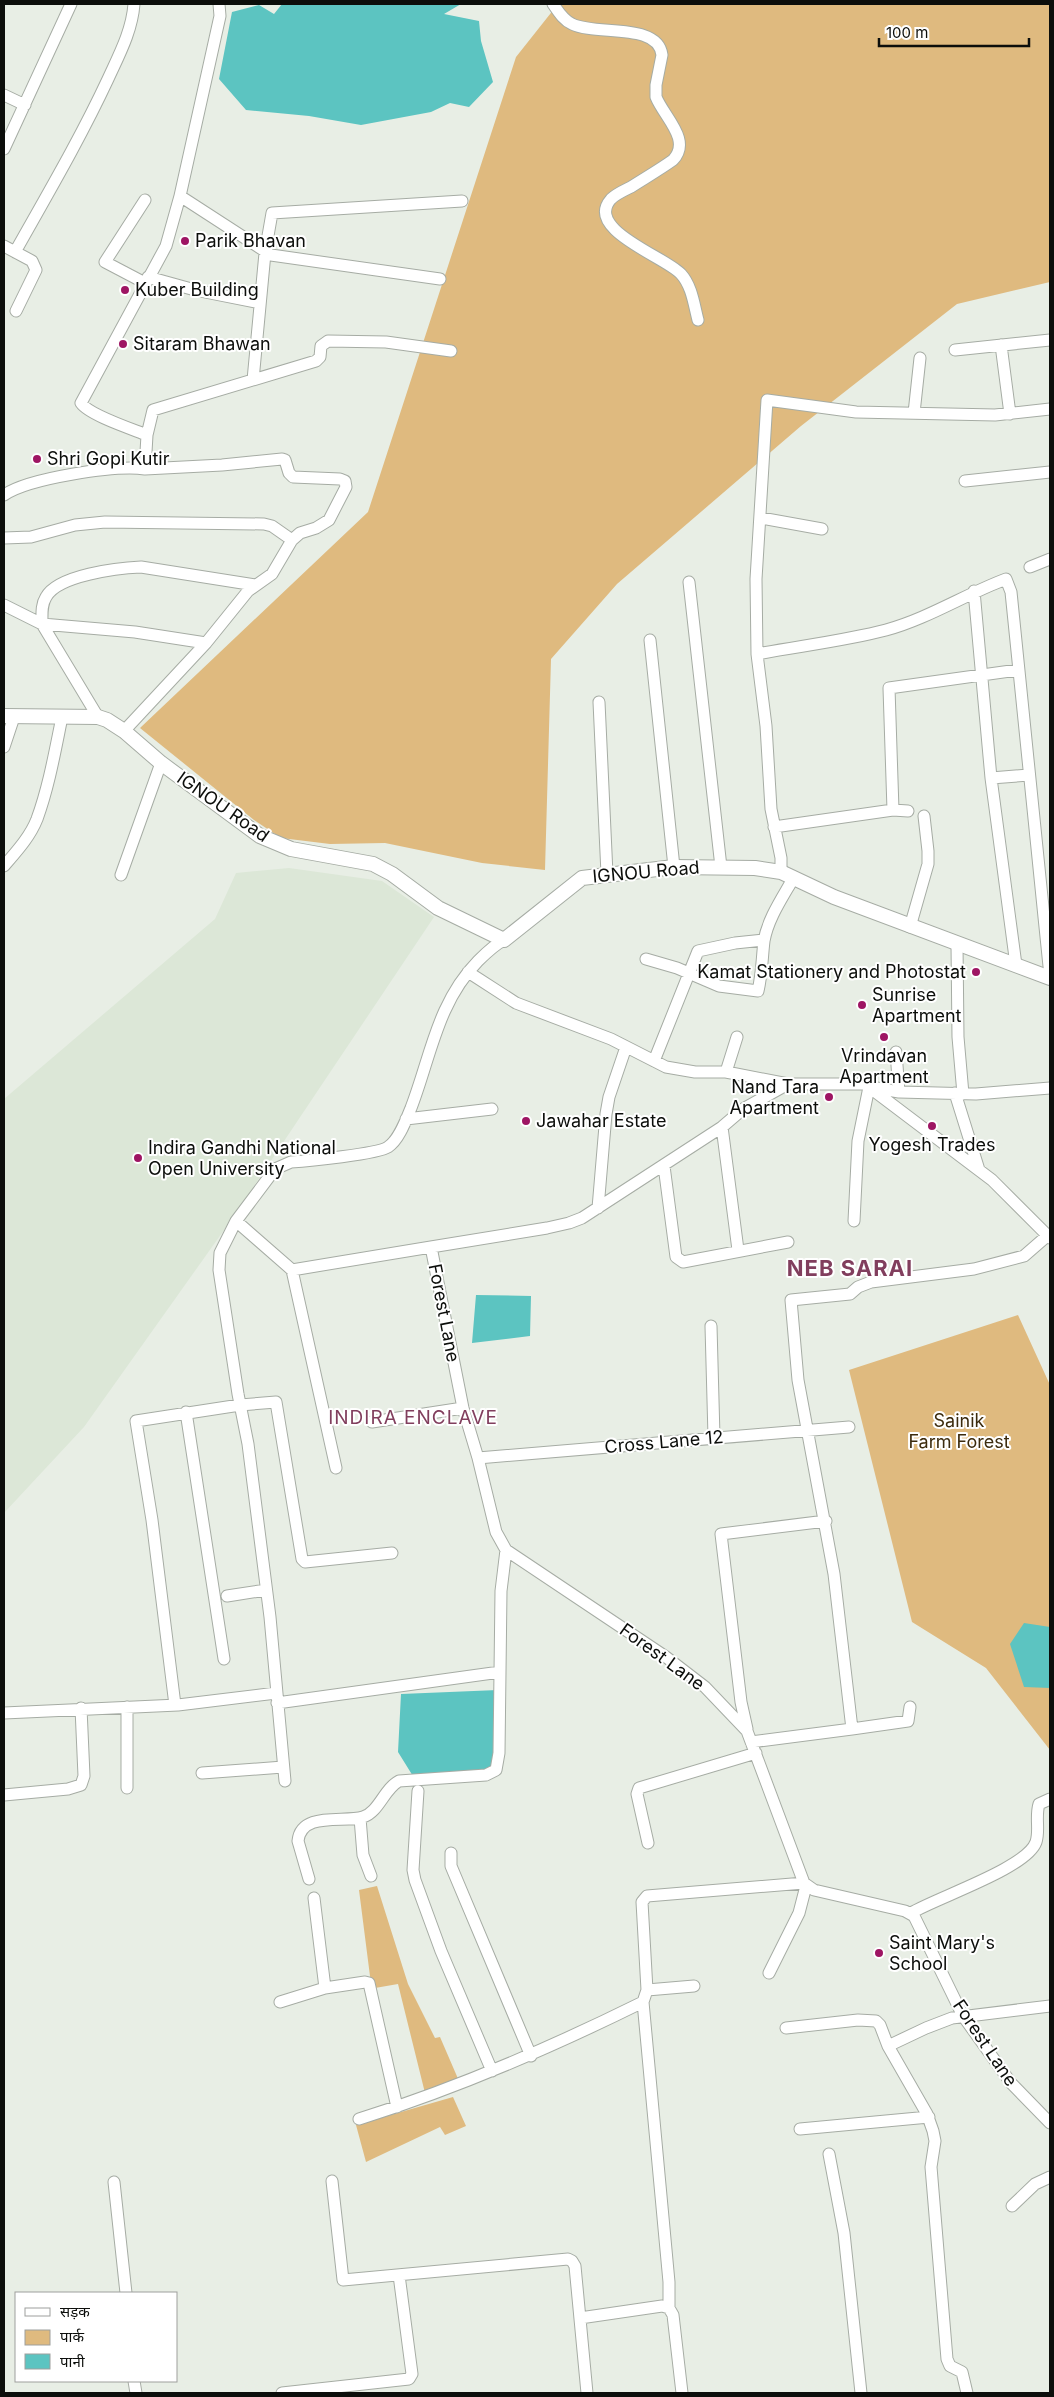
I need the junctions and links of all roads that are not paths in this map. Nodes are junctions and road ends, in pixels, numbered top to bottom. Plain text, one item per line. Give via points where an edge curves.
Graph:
1 (72, 4) edge
2 (134, 4) edge
3 (219, 4) edge
4 (553, 4) edge
5 (4, 95) edge
6 (24, 105) junction
7 (4, 149) edge
8 (180, 196) junction
9 (146, 200) dead end
10 (462, 201) dead end
11 (4, 246) edge
12 (15, 252) junction
13 (265, 253) junction
14 (440, 279) dead end
15 (147, 280) junction
16 (260, 303) junction
17 (16, 311) dead end
18 (698, 320) dead end
19 (1050, 340) edge
20 (1001, 345) junction
21 (955, 350) dead end
22 (451, 351) dead end
23 (920, 358) dead end
24 (253, 380) junction
25 (1050, 409) edge
26 (914, 413) junction
27 (1010, 414) junction
28 (147, 435) junction
29 (145, 469) junction
30 (1050, 472) edge
31 (965, 482) dead end
32 (4, 495) edge
33 (761, 518) junction
34 (822, 529) dead end
35 (4, 538) edge
36 (292, 540) junction
37 (1050, 559) edge
38 (1030, 567) dead end
39 (689, 582) dead end
40 (255, 585) junction
41 (974, 591) junction
42 (4, 604) edge
43 (42, 624) junction
44 (650, 640) dead end
45 (206, 643) junction
46 (757, 654) junction
47 (1018, 670) junction
48 (980, 676) junction
49 (599, 702) dead end
50 (9, 717) edge
51 (62, 717) junction
52 (98, 717) junction
53 (124, 731) junction
54 (4, 747) edge
55 (161, 763) junction
56 (1029, 775) junction
57 (991, 778) junction
58 (893, 810) junction
59 (908, 811) dead end
60 (924, 816) dead end
61 (774, 827) junction
62 (4, 866) edge
63 (674, 867) junction
64 (721, 867) junction
65 (781, 872) junction
66 (607, 874) junction
67 (121, 876) dead end
68 (794, 877) junction
69 (910, 926) junction
70 (504, 940) junction
71 (764, 940) junction
72 (957, 945) junction
73 (646, 959) dead end
74 (1016, 965) junction
75 (468, 972) junction
76 (690, 972) junction
77 (1050, 977) edge
78 (737, 1036) dead end
79 (626, 1047) junction
80 (896, 1052) dead end
81 (654, 1061) junction
82 (726, 1072) junction
83 (788, 1084) junction
84 (869, 1087) junction
85 (1050, 1088) edge
86 (899, 1092) junction
87 (959, 1093) junction
88 (492, 1109) dead end
89 (406, 1119) junction
90 (722, 1128) junction
91 (664, 1166) junction
92 (979, 1170) junction
93 (598, 1208) junction
94 (236, 1221) junction
95 (854, 1221) dead end
96 (1049, 1237) edge
97 (788, 1242) dead end
98 (432, 1246) junction
99 (738, 1250) junction
100 (292, 1270) junction
101 (711, 1326) dead end
102 (240, 1405) junction
103 (463, 1408) junction
104 (186, 1412) junction
105 (372, 1422) dead end
106 (849, 1426) dead end
107 (808, 1430) junction
108 (714, 1437) junction
109 (478, 1458) junction
110 (336, 1468) dead end
111 (826, 1521) junction
112 (506, 1550) junction
113 (392, 1553) dead end
114 (266, 1590) junction
115 (227, 1596) dead end
116 (224, 1659) dead end
117 (500, 1672) junction
118 (276, 1698) junction
119 (175, 1705) junction
120 (127, 1707) junction
121 (910, 1707) dead end
122 (81, 1708) junction
123 (4, 1713) edge
124 (852, 1729) junction
125 (747, 1731) junction
126 (751, 1742) junction
127 (756, 1753) junction
128 (283, 1767) junction
129 (202, 1773) dead end
130 (285, 1781) dead end
131 (127, 1788) dead end
132 (418, 1791) dead end
133 (4, 1794) edge
134 (1050, 1799) edge
135 (360, 1818) junction
136 (648, 1843) dead end
137 (451, 1853) dead end
138 (371, 1876) dead end
139 (309, 1879) dead end
140 (805, 1885) junction
141 (314, 1898) dead end
142 (911, 1913) junction
143 (769, 1974) dead end
144 (694, 1986) dead end
145 (325, 1988) junction
146 (648, 1990) junction
147 (280, 2002) dead end
148 (643, 2002) junction
149 (1050, 2006) edge
150 (963, 2016) junction
151 (786, 2028) dead end
152 (888, 2046) junction
153 (530, 2056) junction
154 (492, 2070) junction
155 (397, 2107) junction
156 (929, 2117) junction
157 (359, 2119) dead end
158 (1048, 2119) edge
159 (800, 2128) dead end
160 (828, 2154) dead end
161 (1050, 2177) edge
162 (114, 2182) dead end
163 (332, 2182) dead end
164 (1012, 2206) dead end
165 (399, 2275) junction
166 (126, 2292) edge
167 (669, 2308) junction
168 (580, 2318) junction
169 (282, 2393) edge
170 (587, 2393) edge
171 (682, 2393) edge
172 (861, 2393) edge
173 (967, 2393) edge

1 - 6 street
2 - 12 street via 127,37 86,127
3 - 8 street via 220,16
4 - 18 street via 571,24 604,32 639,33 653,38 661,49 656,97 679,138 680,150 666,165 612,198 606,210 618,234 665,261 687,280
5 - 6 street
6 - 7 street
8 - 13 street
8 - 15 street via 166,246
9 - 15 street via 105,261
10 - 13 street via 274,212 270,217
11 - 12 street
12 - 17 street via 32,261 36,270
13 - 14 street
13 - 16 street
15 - 16 street
15 - 28 street via 81,405
16 - 24 street
19 - 20 street
20 - 21 street
20 - 27 street
22 - 24 street via 386,342 328,341 321,346 320,357 316,361
23 - 26 street
24 - 28 street via 153,410
25 - 27 street
26 - 27 street
26 - 33 street via 856,412 767,400
28 - 29 street
29 - 32 street via 50,478 23,485
29 - 36 street via 282,458 293,477 343,480 346,487 331,518
30 - 31 street
33 - 34 street
33 - 46 street via 756,579
35 - 36 street via 31,536 75,525 120,521 259,523 272,526
36 - 40 street via 272,574
37 - 38 street
39 - 64 street
40 - 43 street via 141,567 95,573 49,592 42,606
40 - 45 street
41 - 46 street via 886,630
41 - 47 street via 1006,579 1011,592
41 - 48 street
42 - 43 street
43 - 45 street via 135,632
43 - 52 street
44 - 63 street
45 - 53 street
46 - 61 street
47 - 48 street
47 - 56 street
48 - 57 street
48 - 58 street via 889,688
49 - 66 street
50 - 51 street
50 - 54 street
51 - 52 street
51 - 62 street via 37,819
52 - 53 street, IGNOU Road
53 - 55 street, IGNOU Road
55 - 67 street
55 - 70 street, IGNOU Road via 266,839 291,849 374,864 438,908
56 - 57 street
56 - 77 street
57 - 74 street
58 - 59 street
58 - 61 street
60 - 69 street via 928,864
61 - 65 street
63 - 64 street, IGNOU Road
63 - 66 street, IGNOU Road
64 - 65 street, IGNOU Road
65 - 68 street, IGNOU Road
66 - 70 street, IGNOU Road via 582,878
68 - 69 street, IGNOU Road via 834,897
68 - 71 street via 774,912
69 - 72 street, IGNOU Road
70 - 75 street via 493,946
71 - 76 street via 698,951
71 - 76 street via 763,972 758,991 719,986
72 - 74 street, IGNOU Road
72 - 87 street
73 - 76 street
74 - 77 street, IGNOU Road
75 - 79 street via 516,1003
75 - 89 street via 455,988 439,1022 424,1076
76 - 81 street
78 - 82 street
79 - 81 street
79 - 93 street via 606,1114
80 - 86 street
81 - 82 street via 681,1070
82 - 83 street
83 - 84 street via 859,1082
83 - 90 street via 743,1108
84 - 86 street
84 - 92 street
84 - 95 street via 858,1141
85 - 87 street
86 - 87 street
87 - 92 street
88 - 89 street
89 - 94 street via 392,1144 385,1149 278,1166
90 - 91 street
90 - 99 street
91 - 93 street
91 - 99 street via 678,1260 683,1262
92 - 96 street
93 - 98 street via 569,1223
94 - 100 street
94 - 102 street via 220,1253 219,1270
96 - 107 street via 1024,1256 974,1269 871,1282 846,1294 792,1298 796,1361
97 - 99 street
98 - 100 street, Forest Lane
98 - 103 street, Forest Lane
100 - 110 street
101 - 108 street
102 - 104 street
102 - 113 street via 276,1402 303,1562
102 - 114 street
103 - 105 street
103 - 109 street, Forest Lane
104 - 116 street
104 - 119 street via 136,1420
106 - 107 street, Cross Lane 12
107 - 108 street, Cross Lane 12
107 - 111 street
108 - 109 street, Cross Lane 12
109 - 112 street, Forest Lane via 496,1532
111 - 124 street
111 - 125 street via 721,1534
112 - 117 street via 501,1591
112 - 125 street, Forest Lane via 666,1656 705,1687
114 - 115 street
114 - 118 street
117 - 118 street
117 - 135 street via 496,1770 486,1775 399,1781 371,1812
118 - 119 street
118 - 128 street
119 - 120 street
120 - 122 street
120 - 131 street
121 - 124 street via 908,1721
122 - 123 street
122 - 133 street via 84,1776 80,1785 68,1789
124 - 126 street
125 - 126 street, Forest Lane
126 - 127 street, Forest Lane
127 - 136 street via 639,1788 637,1794
127 - 140 street, Forest Lane
128 - 129 street
128 - 130 street
132 - 154 street via 415,1880 441,1951
134 - 142 street via 1039,1804 1036,1843 1026,1857 1008,1869
135 - 138 street via 362,1852
135 - 139 street via 316,1822 298,1835
137 - 153 street via 451,1866
140 - 142 street
140 - 143 street via 804,1901
140 - 146 street via 650,1895 644,1898
141 - 145 street
142 - 150 street, Forest Lane
144 - 146 street
145 - 147 street
145 - 155 street via 365,1982 371,1985
146 - 148 street
148 - 153 street
148 - 167 street via 670,2282
149 - 150 street
150 - 152 street via 926,2028
150 - 158 street, Forest Lane via 1011,2083
151 - 152 street via 872,2020 880,2025
152 - 156 street
153 - 154 street
154 - 155 street
155 - 157 street
156 - 159 street
156 - 173 street via 934,2135 931,2167 947,2359 950,2366 962,2372
160 - 172 street via 844,2233
161 - 164 street via 1035,2184
162 - 166 street
163 - 165 street via 342,2279
165 - 168 street via 570,2260 575,2266
165 - 169 street via 412,2374 409,2379
167 - 168 street via 662,2306
167 - 171 street via 673,2315
168 - 170 street

